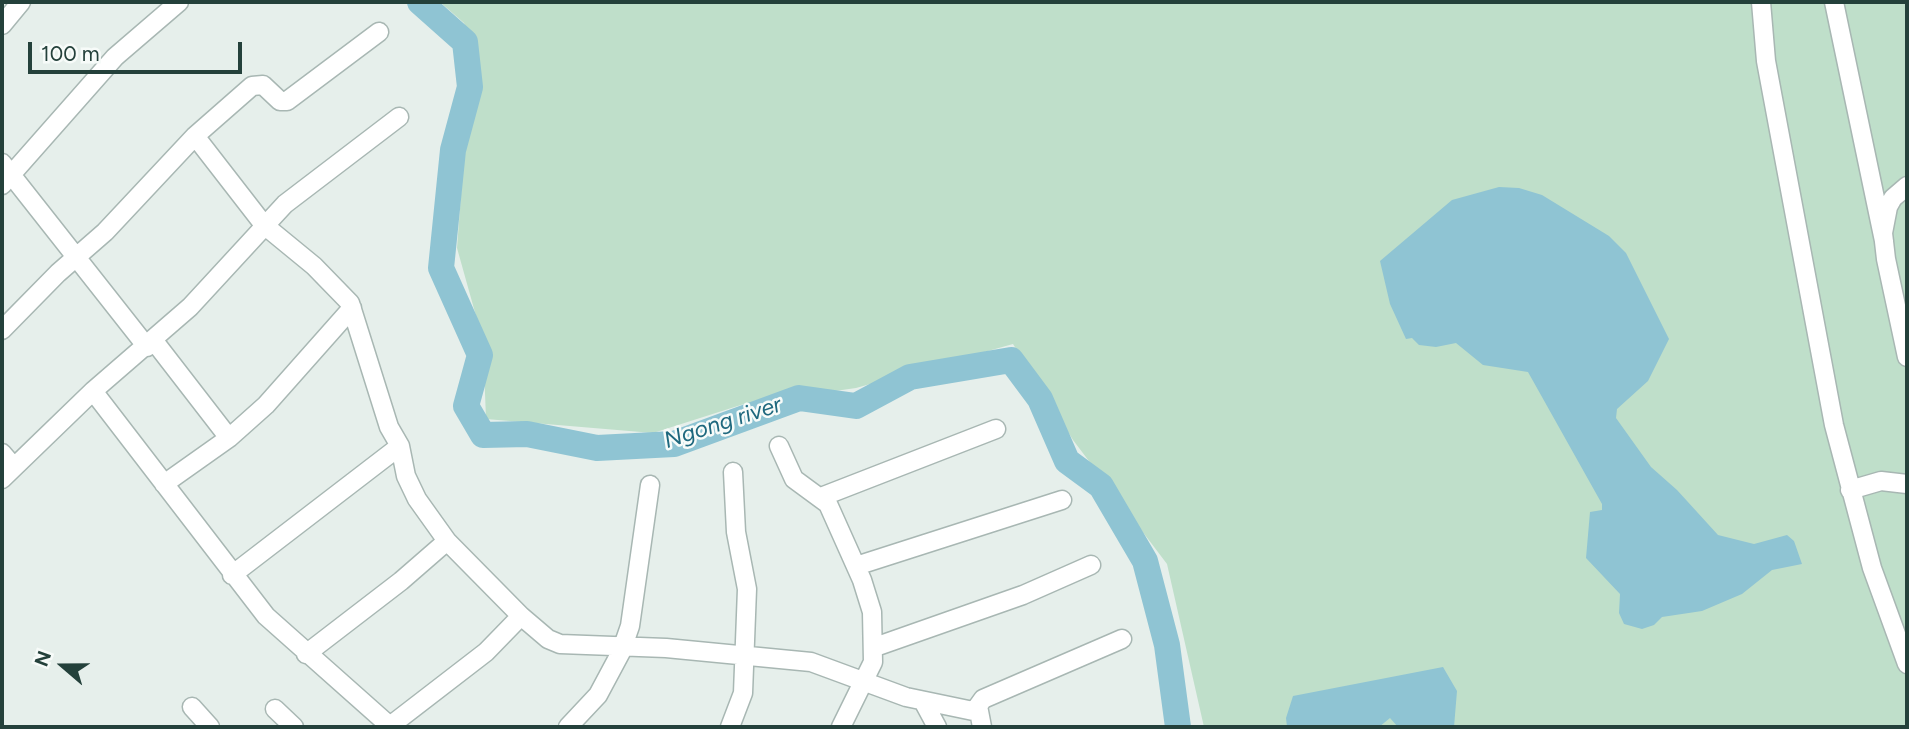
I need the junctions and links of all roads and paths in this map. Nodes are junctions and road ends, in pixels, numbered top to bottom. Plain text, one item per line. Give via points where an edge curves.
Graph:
1 (21, 2) edge
2 (179, 2) edge
3 (1761, 2) edge
4 (1835, 2) edge
5 (2, 24) edge
6 (379, 32) dead end
7 (399, 117) dead end
8 (195, 136) junction
9 (5, 174) edge
10 (1907, 186) edge
11 (264, 225) junction
12 (1884, 241) junction
13 (76, 257) junction
14 (352, 308) junction
15 (2, 330) edge
16 (150, 344) junction
17 (1907, 357) edge
18 (93, 391) junction
19 (996, 429) dead end
20 (229, 438) junction
21 (400, 446) junction
22 (779, 446) dead end
23 (2, 453) edge
24 (733, 472) dead end
25 (8, 473) edge
26 (164, 484) junction
27 (1907, 484) edge
28 (650, 485) dead end
29 (1850, 490) junction
30 (821, 497) junction
31 (1062, 500) dead end
32 (447, 541) junction
33 (1091, 565) dead end
34 (856, 566) junction
35 (232, 575) junction
36 (521, 616) junction
37 (1122, 639) dead end
38 (623, 646) junction
39 (875, 647) junction
40 (306, 654) junction
41 (745, 656) junction
42 (1907, 664) edge
43 (866, 680) junction
44 (923, 701) junction
45 (192, 707) dead end
46 (275, 709) dead end
47 (980, 720) edge
48 (578, 724) edge
49 (210, 727) edge
50 (294, 727) edge
51 (390, 727) edge
52 (730, 727) edge
53 (841, 727) edge
54 (937, 727) edge

1 - 5 street
2 - 9 street via 115,57
3 - 29 street via 1766,61
4 - 12 street
6 - 8 street via 287,101 280,101 263,85 252,86
7 - 11 street
8 - 11 street
8 - 13 street
9 - 13 street
10 - 12 street via 1888,207
11 - 14 street via 341,290
11 - 16 street
12 - 17 street
13 - 15 street
13 - 16 street
14 - 20 street via 296,374
14 - 21 street
16 - 18 street
16 - 20 street
18 - 25 street
18 - 26 street
19 - 30 street
20 - 26 street
21 - 32 street via 410,488
21 - 35 street
22 - 30 street via 794,479
23 - 25 street
24 - 41 street via 736,532 747,589
26 - 35 street
27 - 29 street via 1881,481
28 - 38 street
29 - 42 street
30 - 34 street
31 - 34 street
32 - 36 street
32 - 40 street
33 - 39 street
34 - 39 street via 872,612
35 - 40 street
36 - 38 street via 560,644
36 - 51 street via 486,652
37 - 47 street via 983,699
38 - 41 street
38 - 48 street
39 - 43 street
40 - 51 street
41 - 43 street via 811,662
41 - 52 street via 743,693
43 - 44 street
43 - 53 street
44 - 47 street
44 - 54 street
45 - 49 street
46 - 50 street

